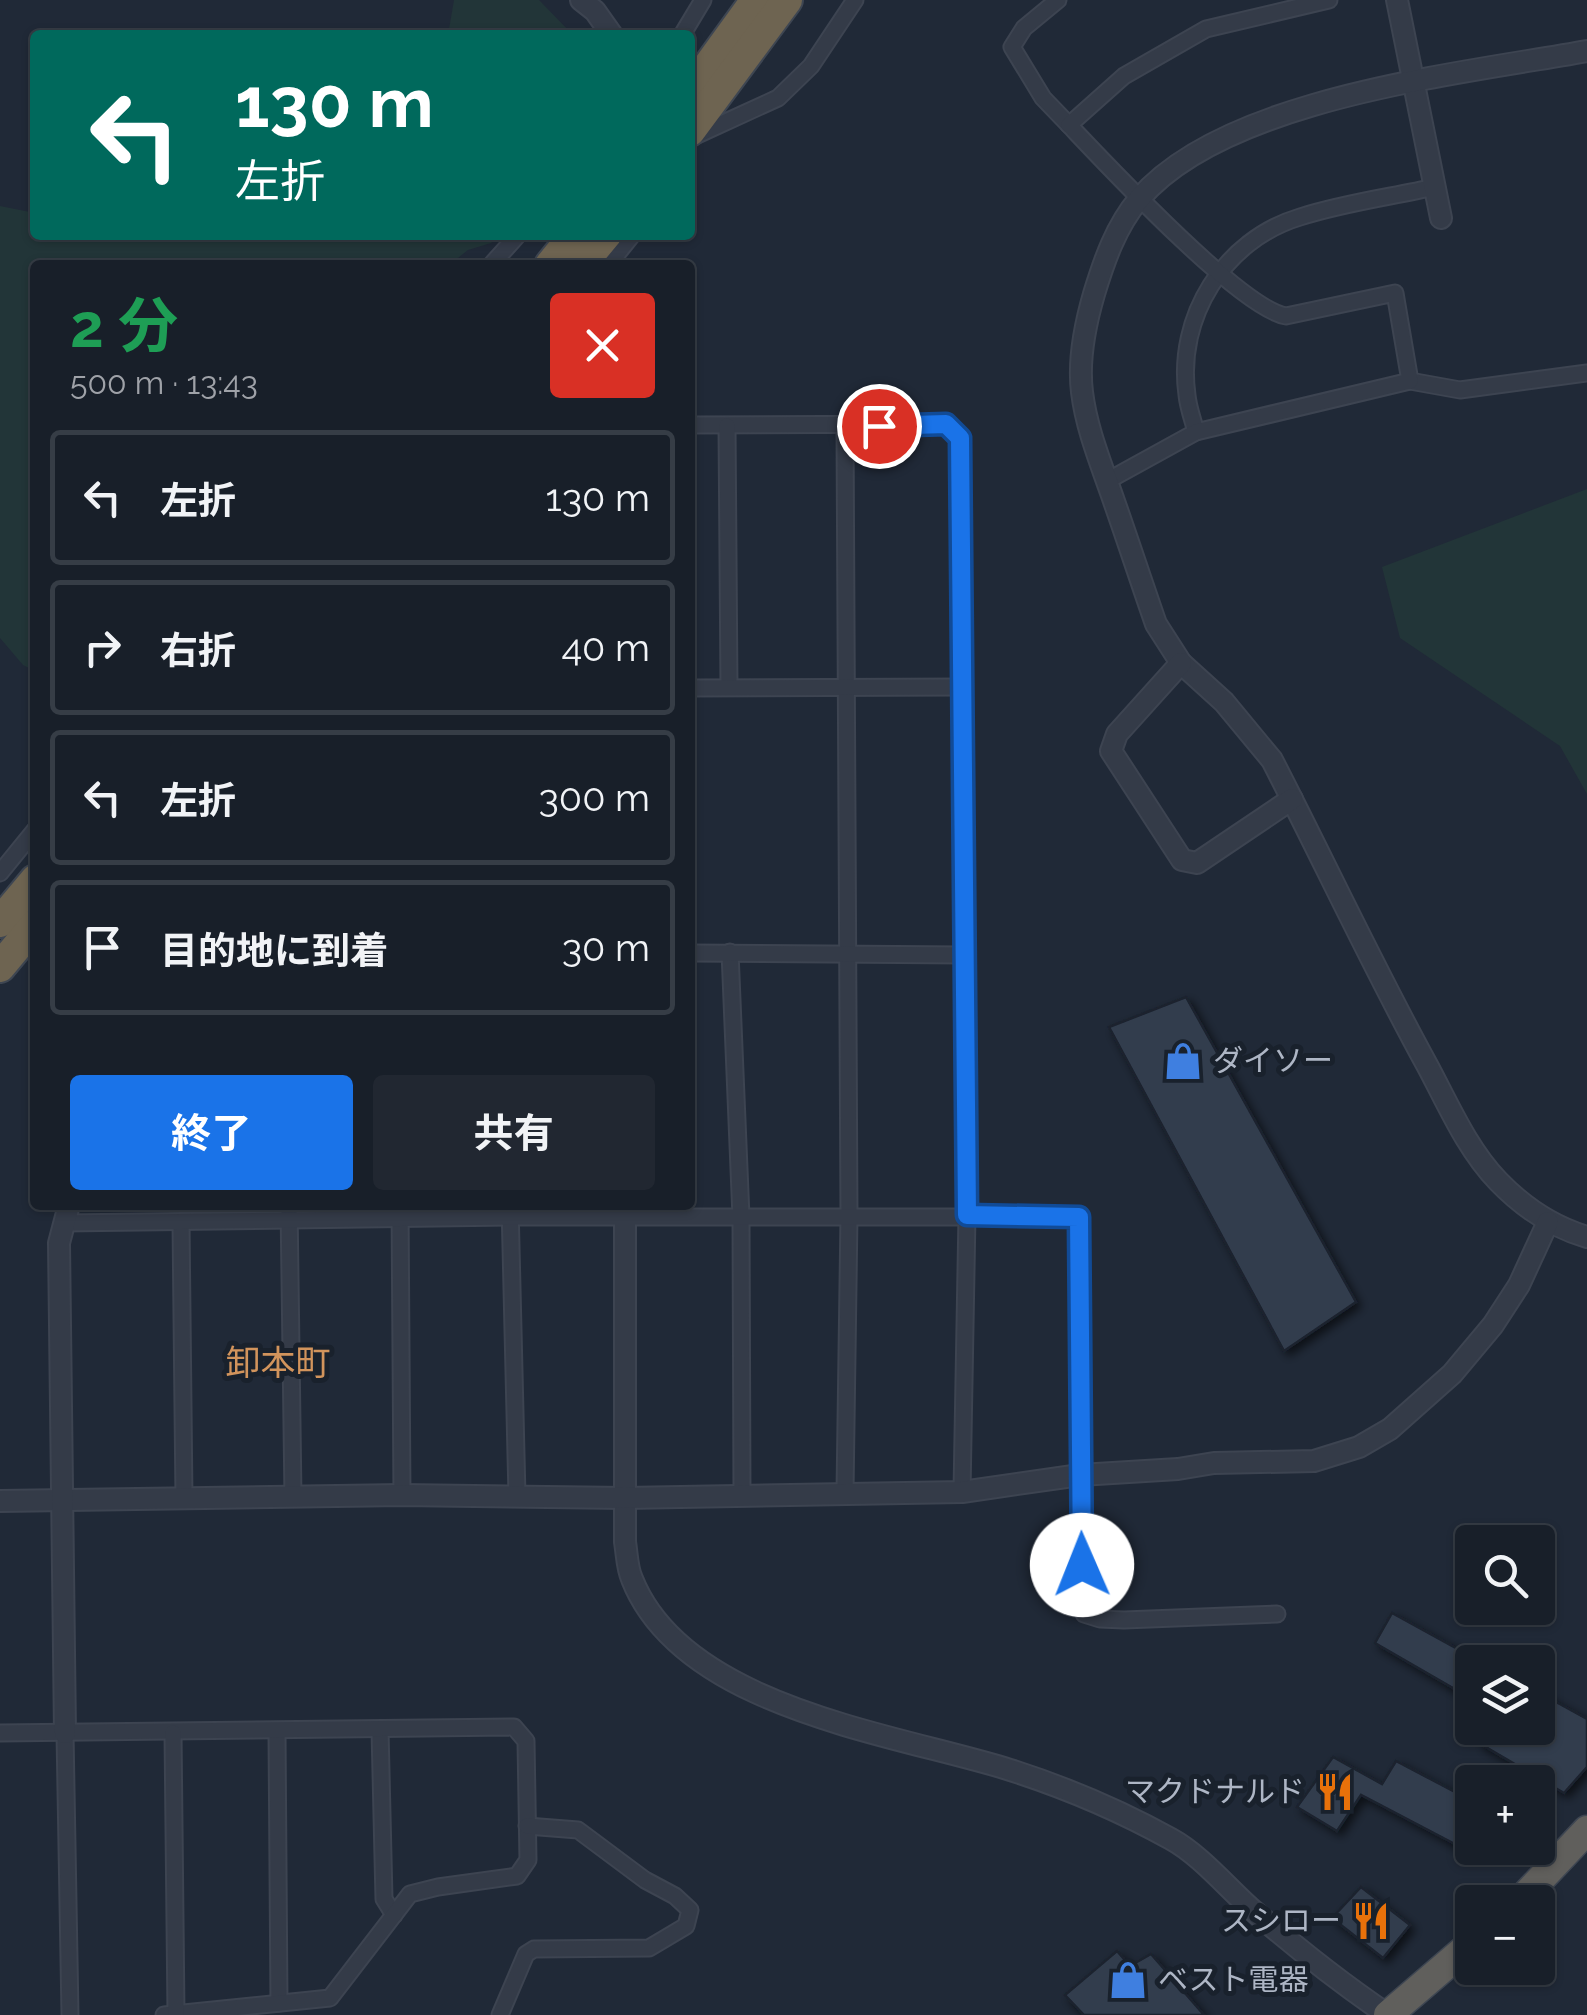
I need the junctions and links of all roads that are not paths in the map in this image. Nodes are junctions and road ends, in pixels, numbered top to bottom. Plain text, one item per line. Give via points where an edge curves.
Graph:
1 (702, 0) edge
2 (756, 0) edge
3 (786, 0) edge
4 (855, 0) edge
5 (1058, 0) edge
6 (1328, 0) edge
7 (1397, 0) edge
8 (593, 4) edge
9 (1289, 4) edge
10 (609, 30) edge
11 (685, 30) edge
12 (1587, 51) edge
13 (1416, 82) junction
14 (704, 93) edge
15 (1069, 125) junction
16 (695, 128) edge
17 (695, 139) edge
18 (1434, 187) junction
19 (1139, 199) junction
20 (1441, 218) dead end
21 (514, 240) edge
22 (570, 240) edge
23 (602, 240) edge
24 (625, 240) edge
25 (496, 260) edge
26 (554, 260) edge
27 (585, 260) edge
28 (610, 260) edge
29 (1220, 272) junction
30 (1587, 374) edge
31 (1410, 381) junction
32 (695, 426) edge
33 (727, 426) junction
34 (845, 427) junction
35 (1196, 432) junction
36 (1107, 481) junction
37 (1181, 663) junction
38 (848, 685) junction
39 (729, 687) junction
40 (963, 687) junction
41 (695, 688) edge
42 (1292, 799) junction
43 (30, 836) edge
44 (0, 873) edge
45 (30, 886) edge
46 (0, 922) edge
47 (30, 930) edge
48 (695, 952) edge
49 (730, 952) junction
50 (846, 954) junction
51 (964, 955) junction
52 (0, 968) edge
53 (510, 1211) edge
54 (625, 1211) edge
55 (400, 1212) edge
56 (289, 1213) edge
57 (66, 1214) edge
58 (967, 1215) junction
59 (849, 1216) junction
60 (741, 1217) junction
61 (181, 1222) junction
62 (1548, 1222) junction
63 (1587, 1238) edge
64 (1080, 1475) junction
65 (845, 1492) junction
66 (962, 1492) junction
67 (402, 1494) junction
68 (742, 1494) junction
69 (293, 1496) junction
70 (516, 1496) junction
71 (625, 1498) junction
72 (184, 1499) junction
73 (63, 1500) junction
74 (0, 1501) edge
75 (1277, 1614) dead end
76 (380, 1730) junction
77 (277, 1732) junction
78 (0, 1733) edge
79 (173, 1733) junction
80 (65, 1734) junction
81 (528, 1826) junction
82 (1587, 1830) edge
83 (1534, 1885) edge
84 (394, 1914) junction
85 (1455, 1958) edge
86 (279, 2003) junction
87 (241, 2011) edge
88 (176, 2014) edge
89 (70, 2015) edge
90 (164, 2015) edge
91 (500, 2015) edge
92 (1388, 2015) edge

1 - 11 street
2 - 14 highway via 712,64
3 - 14 highway
4 - 17 street via 812,66 778,98
5 - 15 street via 1012,47
6 - 9 street
7 - 13 street
8 - 10 street
9 - 15 street via 1206,29 1166,49
12 - 13 street
13 - 18 street
13 - 19 street via 1239,129 1195,153
14 - 16 highway
15 - 19 street
18 - 20 street
18 - 29 street via 1299,217 1264,232
19 - 29 street
19 - 36 street via 1108,254 1082,357 1084,408
21 - 25 street
22 - 26 highway
23 - 27 highway
24 - 28 street
29 - 31 street via 1273,314 1286,316 1394,293
29 - 35 street via 1197,307 1188,344 1186,394
30 - 31 street via 1460,390
31 - 35 street
32 - 33 street
33 - 34 street
33 - 39 street
34 - 38 street
34 - 40 street via 946,424 960,438
35 - 36 street
36 - 37 street via 1156,624
37 - 42 street via 1252,733
37 - 42 street via 1117,734 1111,751 1182,860 1196,863
38 - 39 street
38 - 40 street
38 - 50 street
39 - 41 street
40 - 51 street
42 - 62 street via 1471,1146 1498,1180
43 - 44 street
45 - 46 highway
47 - 52 highway
48 - 49 street
49 - 50 street
49 - 60 street
50 - 51 street
50 - 59 street
51 - 58 street
53 - 54 street
53 - 55 street
53 - 70 street
54 - 60 street
54 - 71 street
55 - 56 street
55 - 67 street
56 - 61 street
56 - 69 street
57 - 61 street
57 - 73 street via 59,1243
58 - 59 street
58 - 64 street via 1079,1217
58 - 66 street
59 - 60 street
59 - 65 street
60 - 68 street
61 - 72 street
62 - 63 street
62 - 64 street via 1519,1285 1452,1374 1359,1447 1314,1461
64 - 66 street
64 - 75 street via 1084,1614 1124,1620
65 - 66 street
65 - 68 street
67 - 69 street
67 - 70 street
68 - 71 street
69 - 72 street
70 - 71 street
71 - 92 street via 630,1576 647,1609 709,1668 792,1707 1093,1798 1176,1842 1341,1984
72 - 73 street
73 - 74 street
73 - 80 street
76 - 77 street
76 - 81 street via 514,1727 526,1741
76 - 84 street via 384,1898
77 - 79 street
77 - 86 street
78 - 80 street
79 - 80 street
79 - 88 street
80 - 89 street
81 - 84 street via 528,1860 517,1876 410,1894
81 - 91 street via 578,1830 690,1910 686,1926 649,1948 534,1948
82 - 83 highway
84 - 86 street via 330,1998
85 - 92 highway
86 - 87 street
87 - 88 street
88 - 90 street

